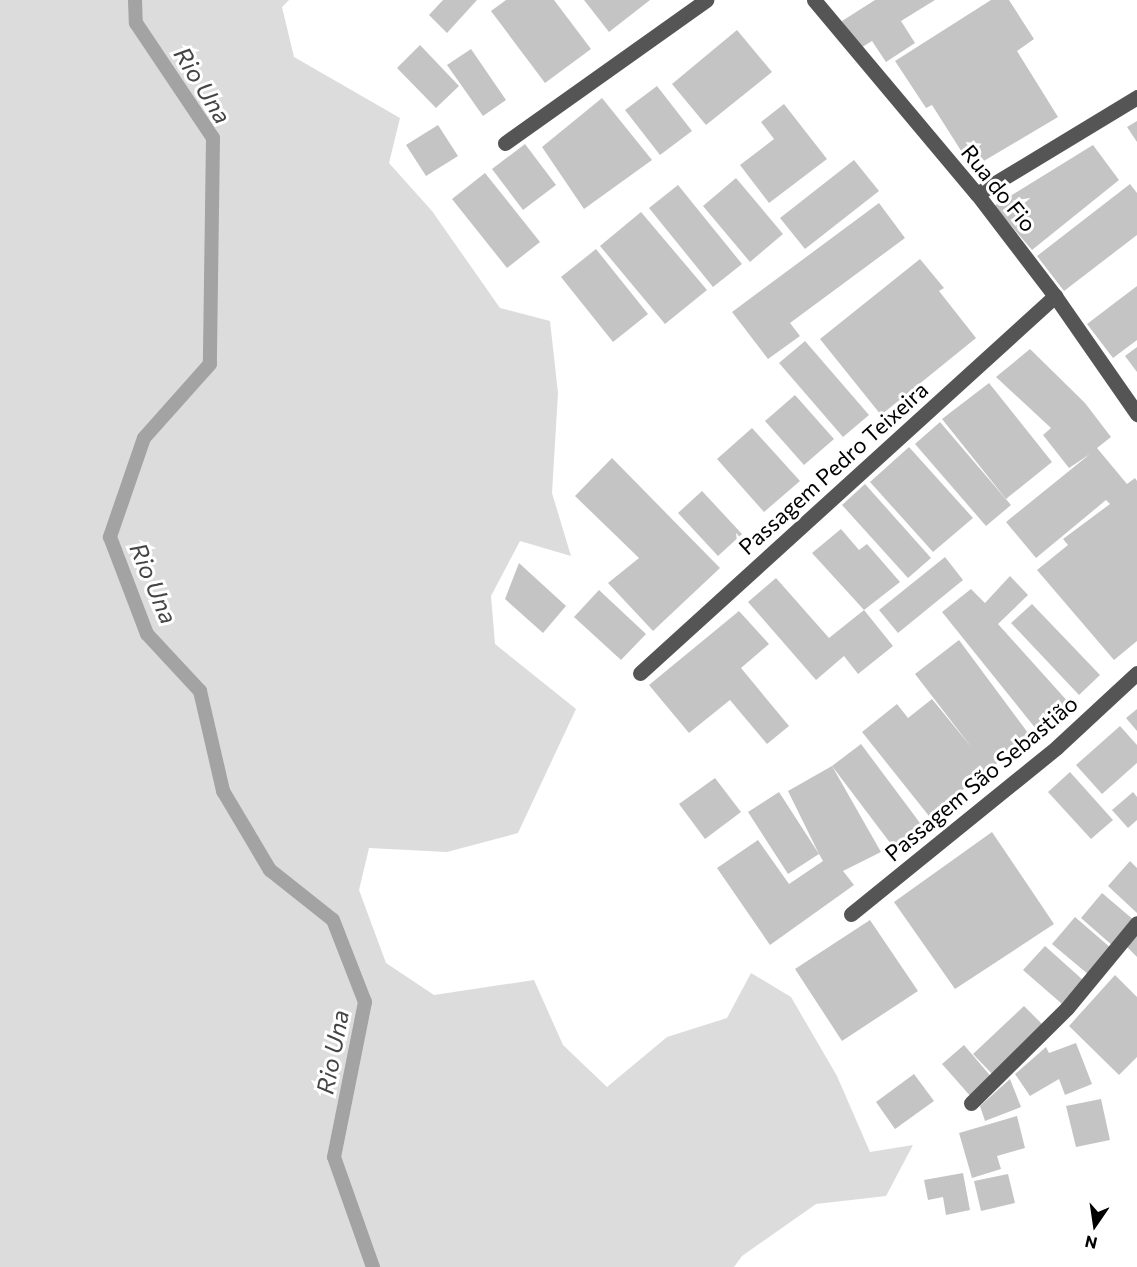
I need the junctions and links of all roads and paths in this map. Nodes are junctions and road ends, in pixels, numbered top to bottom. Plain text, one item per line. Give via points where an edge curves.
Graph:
1 (706, 0) edge
2 (814, 0) edge
3 (1137, 97) edge
4 (505, 143) dead end
5 (977, 194) junction
6 (1055, 296) junction
7 (1137, 414) edge
8 (640, 673) dead end
9 (1137, 673) edge
10 (851, 914) dead end
11 (1137, 923) edge
12 (971, 1103) dead end

1 - 4 street
2 - 5 street, Rua do Fio
3 - 5 street
5 - 6 street, Rua do Fio
6 - 7 street, Rua do Fio
6 - 8 street, Passagem Pedro Teixeira
9 - 10 street, Passagem São Sebastião via 1057,747
11 - 12 street via 1067,1008

